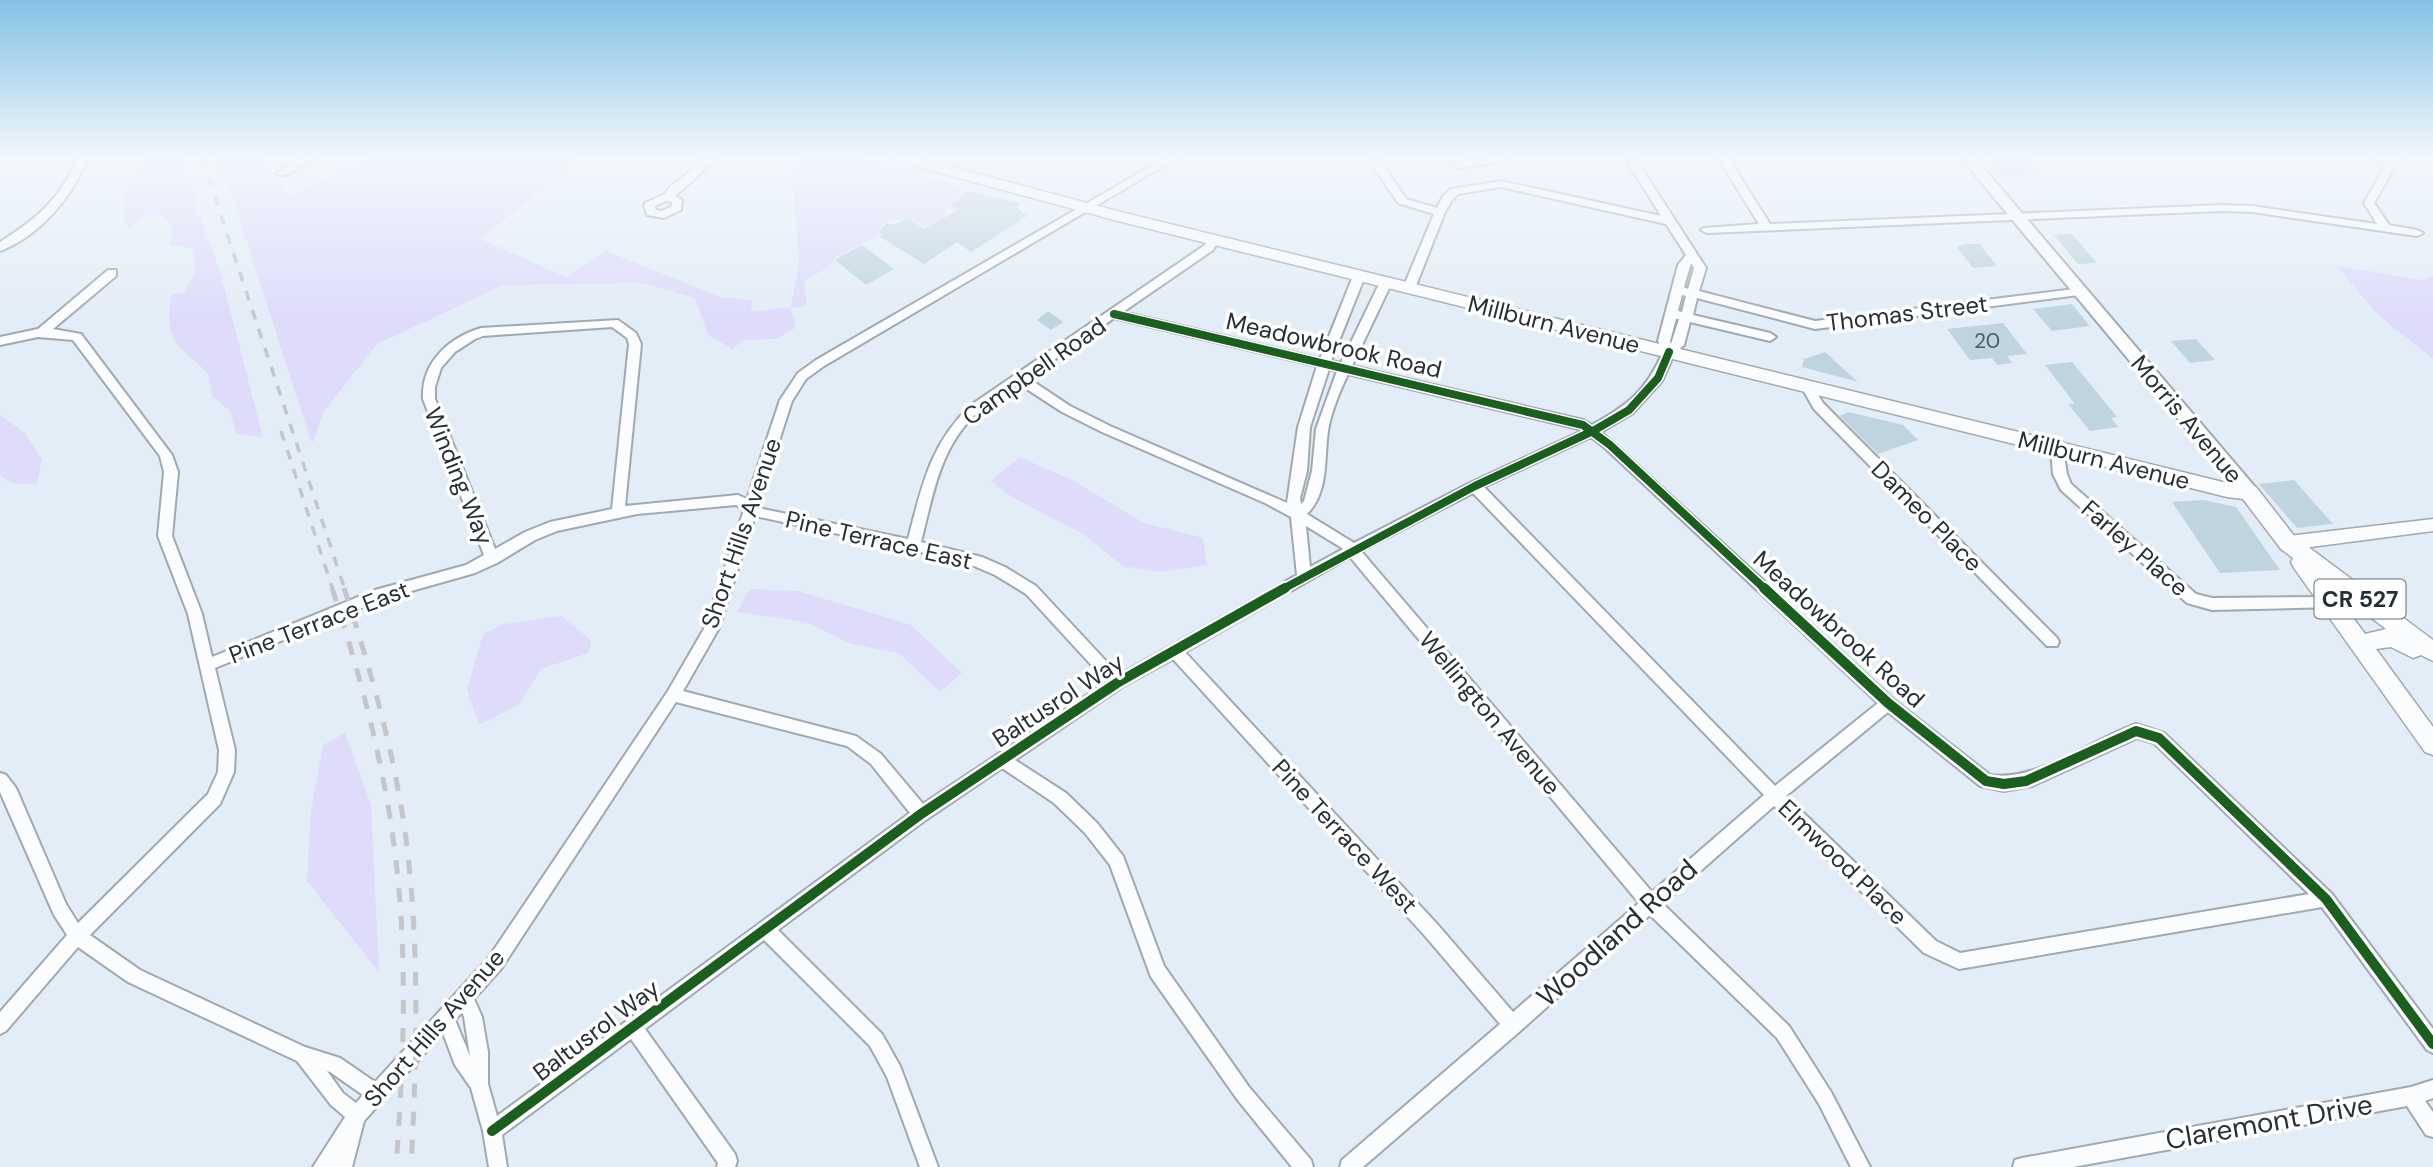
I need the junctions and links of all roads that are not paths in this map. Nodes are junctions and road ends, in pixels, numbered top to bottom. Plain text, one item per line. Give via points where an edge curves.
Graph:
1 (45, 212) edge
2 (1075, 212) edge
3 (1105, 212) edge
4 (1440, 212) edge
5 (1631, 212) edge
6 (1664, 212) edge
7 (1757, 212) edge
8 (2015, 212) edge
9 (2108, 212) edge
10 (2276, 212) edge
11 (2375, 212) edge
12 (2018, 216) junction
13 (1670, 221) junction
14 (1766, 227) junction
15 (2385, 228) junction
16 (1707, 230) dead end
17 (2417, 233) dead end
18 (1213, 240) junction
19 (0, 247) edge
20 (1692, 255) junction
21 (112, 272) dead end
22 (1359, 275) junction
23 (1386, 282) junction
24 (1409, 288) junction
25 (1679, 290) junction
26 (2080, 291) junction
27 (1695, 294) junction
28 (1114, 314) junction
29 (1672, 314) junction
30 (1686, 317) junction
31 (41, 333) junction
32 (1770, 337) dead end
33 (0, 341) edge
34 (1669, 352) junction
35 (1325, 362) junction
36 (1344, 366) junction
37 (1019, 378) junction
38 (1807, 386) junction
39 (1593, 431) junction
40 (2057, 450) junction
41 (1475, 486) junction
42 (2249, 492) junction
43 (751, 507) junction
44 (618, 512) junction
45 (1298, 515) junction
46 (2433, 525) edge
47 (2288, 543) junction
48 (913, 545) junction
49 (1352, 550) junction
50 (492, 559) junction
51 (1304, 576) junction
52 (2330, 603) junction
53 (2052, 642) dead end
54 (2362, 647) junction
55 (1174, 650) junction
56 (2433, 652) edge
57 (2433, 663) edge
58 (208, 665) junction
59 (1117, 683) junction
60 (673, 695) junction
61 (1888, 703) junction
62 (2433, 745) edge
63 (1002, 760) junction
64 (0, 780) edge
65 (1774, 796) junction
66 (921, 814) junction
67 (2326, 900) junction
68 (1650, 903) junction
69 (764, 928) junction
70 (77, 936) junction
71 (465, 998) junction
72 (445, 1020) junction
73 (0, 1025) edge
74 (1513, 1026) junction
75 (633, 1027) junction
76 (2433, 1044) edge
77 (303, 1055) junction
78 (479, 1084) junction
79 (2433, 1089) edge
80 (376, 1093) junction
81 (2411, 1096) junction
82 (357, 1115) junction
83 (2433, 1128) edge
84 (492, 1132) junction
85 (322, 1167) edge
86 (343, 1167) edge
87 (498, 1167) edge
88 (726, 1167) edge
89 (929, 1167) edge
90 (1304, 1167) edge
91 (1349, 1167) edge
92 (1861, 1167) edge
93 (2022, 1167) edge

1 - 19 street
2 - 43 street, Short Hills Avenue via 802,376 786,400
3 - 18 main road, Millburn Avenue
4 - 24 street
5 - 13 street
6 - 13 street
7 - 14 street
8 - 12 main road, Morris Avenue
9 - 12 street
10 - 15 street
11 - 15 street
12 - 14 street
12 - 26 main road, Morris Avenue
13 - 20 street
14 - 16 street
15 - 17 street
18 - 22 main road, Millburn Avenue
18 - 28 street, Campbell Road
20 - 25 street via 1684,265
20 - 27 street via 1700,268
21 - 31 street
22 - 23 main road, Millburn Avenue
22 - 35 street
23 - 24 main road, Millburn Avenue
23 - 36 street
24 - 34 main road, Millburn Avenue
25 - 27 street, Thomas Street
25 - 29 street
26 - 27 street, Thomas Street via 1815,325
26 - 42 main road, Morris Avenue
27 - 30 street, Baltusrol Way
28 - 35 street, Meadowbrook Road
28 - 37 street, Campbell Road
29 - 30 street
29 - 34 street via 1664,341
30 - 32 street
30 - 34 street, Baltusrol Way via 1678,345
31 - 33 street
31 - 58 street via 77,337 166,455 171,472 165,536 195,614
34 - 38 main road, Millburn Avenue
34 - 39 street, Baltusrol Way via 1645,395
35 - 36 street, Meadowbrook Road
35 - 45 street via 1304,427 1293,498
36 - 39 street, Meadowbrook Road via 1575,422
36 - 45 street via 1322,429 1319,471 1310,503
37 - 45 street, Wellington Avenue via 1106,429
37 - 48 street, Campbell Road via 975,408 950,434 935,460
38 - 40 main road, Millburn Avenue
38 - 53 street, Dameo Place via 1818,406
39 - 41 street, Baltusrol Way
39 - 61 street, Meadowbrook Road
40 - 42 main road, Millburn Avenue
40 - 52 street, Farley Place via 2066,487 2192,599 2212,604
41 - 49 street, Baltusrol Way
41 - 65 street, Elmwood Place
42 - 47 main road, Morris Avenue
43 - 44 street, Pine Terrace East via 738,500
43 - 48 street, Pine Terrace East via 760,513
43 - 60 street, Short Hills Avenue via 712,628
44 - 50 street, Pine Terrace East via 555,526
44 - 50 street, Winding Way via 635,344 632,335 614,323 471,335 433,367 427,388
45 - 49 street, Wellington Avenue
45 - 51 street
46 - 47 street
47 - 52 main road
47 - 56 main road, Morris Avenue / CR 527
48 - 59 street, Pine Terrace East via 977,561 1031,590
49 - 51 street, Baltusrol Way
49 - 68 street, Wellington Avenue
50 - 58 street, Pine Terrace East via 380,594
51 - 55 street, Baltusrol Way
52 - 54 main road
54 - 57 main road via 2385,636 2403,642
54 - 62 main road
55 - 59 street, Baltusrol Way
55 - 74 street, Pine Terrace West
58 - 70 street via 227,750 222,785 196,818
59 - 63 street, Baltusrol Way
60 - 66 street via 851,741 876,759
60 - 71 street, Short Hills Avenue via 495,963
61 - 65 street, Woodland Road
61 - 67 street, Meadowbrook Road via 1986,780 2004,784 2026,781 2136,731 2147,732 2159,738
63 - 66 street, Baltusrol Way
63 - 90 street via 1060,798 1117,861 1157,971 1243,1093
64 - 70 street
65 - 67 street, Elmwood Place via 1930,947 1959,961
65 - 68 street, Woodland Road
66 - 69 street, Baltusrol Way
67 - 76 street, Meadowbrook Road
68 - 74 street, Woodland Road
68 - 92 street, Wellington Avenue via 1783,1032
69 - 75 street, Baltusrol Way
69 - 89 street via 876,1040 894,1072
70 - 73 street
70 - 77 street via 134,976
71 - 72 street, Short Hills Avenue
71 - 78 street via 479,1052
72 - 78 street via 461,1059
72 - 80 street, Short Hills Avenue
74 - 91 street, Woodland Road
75 - 84 street, Baltusrol Way
75 - 88 street via 728,1161
77 - 80 street via 334,1064
77 - 82 street via 337,1099
78 - 84 street
79 - 81 street, Claremont Drive
80 - 82 street, Short Hills Avenue
81 - 83 street
81 - 93 street, Claremont Drive
82 - 85 street, Short Hills Avenue
82 - 86 street
84 - 87 street

